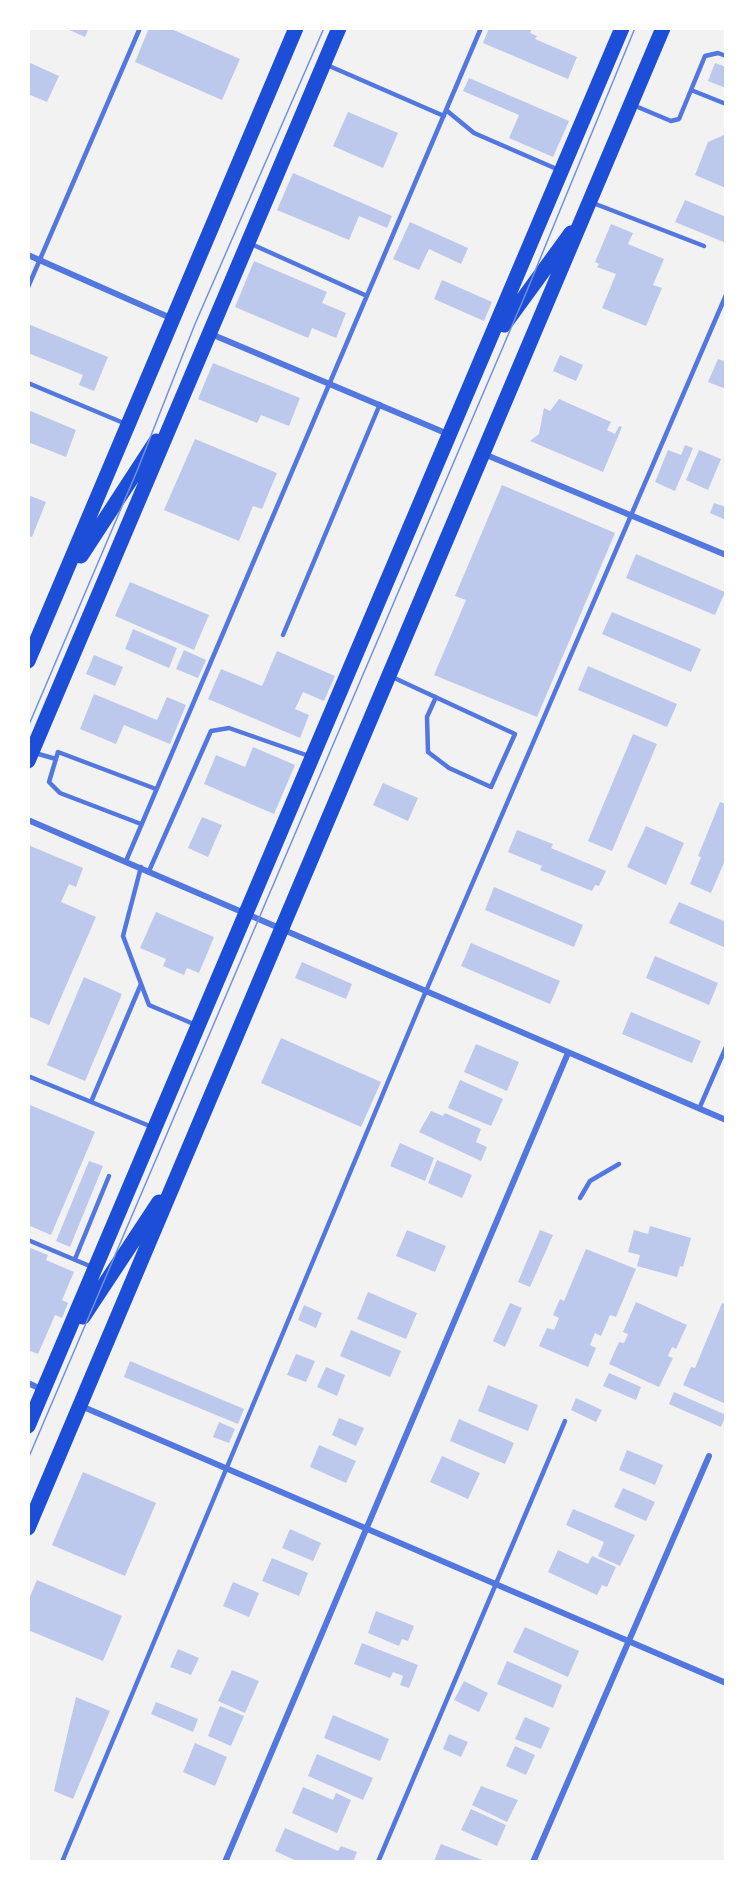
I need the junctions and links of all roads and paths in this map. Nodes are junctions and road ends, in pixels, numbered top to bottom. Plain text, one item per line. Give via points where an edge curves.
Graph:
1 (140, 28) edge
2 (296, 28) edge
3 (339, 28) edge
4 (482, 28) edge
5 (622, 28) edge
6 (663, 28) edge
7 (726, 56) edge
8 (325, 64) junction
9 (692, 90) junction
10 (726, 104) edge
11 (631, 105) junction
12 (445, 113) junction
13 (562, 171) junction
14 (589, 206) junction
15 (249, 243) junction
16 (704, 246) dead end
17 (28, 255) edge
18 (40, 260) junction
19 (28, 287) edge
20 (726, 295) edge
21 (367, 296) junction
22 (173, 319) junction
23 (211, 334) junction
24 (481, 360) junction
25 (330, 382) junction
26 (28, 383) edge
27 (380, 404) junction
28 (179, 406) junction
29 (128, 425) junction
30 (449, 434) junction
31 (484, 453) junction
32 (632, 516) junction
33 (726, 555) edge
34 (60, 589) junction
35 (283, 635) dead end
36 (28, 661) edge
37 (390, 676) junction
38 (436, 698) junction
39 (30, 757) edge
40 (312, 757) junction
41 (56, 759) junction
42 (156, 789) junction
43 (28, 820) edge
44 (141, 824) junction
45 (126, 861) junction
46 (141, 867) junction
47 (149, 871) junction
48 (247, 912) junction
49 (283, 928) junction
50 (141, 984) junction
51 (425, 993) junction
52 (198, 1026) junction
53 (726, 1047) edge
54 (568, 1053) junction
55 (28, 1076) edge
56 (91, 1102) junction
57 (699, 1109) junction
58 (726, 1120) edge
59 (155, 1128) junction
60 (619, 1164) dead end
61 (181, 1169) junction
62 (109, 1176) dead end
63 (580, 1198) dead end
64 (28, 1240) edge
65 (75, 1259) junction
66 (96, 1268) junction
67 (61, 1350) junction
68 (28, 1383) edge
69 (44, 1390) junction
70 (81, 1406) junction
71 (565, 1421) dead end
72 (28, 1426) edge
73 (709, 1455) dead end
74 (227, 1468) junction
75 (366, 1527) junction
76 (28, 1528) edge
77 (494, 1585) junction
78 (627, 1641) junction
79 (726, 1683) edge
80 (62, 1862) edge
81 (225, 1862) edge
82 (378, 1862) edge
83 (533, 1862) edge

1 - 18 lane
2 - 22 main road
3 - 8 main road
4 - 12 lane
5 - 13 main road
6 - 11 main road
7 - 9 lane via 705,56
8 - 12 lane
8 - 15 main road
9 - 10 lane
9 - 11 lane via 679,119 671,121
11 - 14 main road
12 - 13 lane via 474,133
12 - 21 lane
13 - 24 main road
14 - 16 lane
14 - 24 main road
14 - 31 main road
15 - 21 lane
15 - 23 main road
17 - 18 street
18 - 19 lane
18 - 22 street
20 - 32 lane
21 - 25 lane
22 - 29 main road
23 - 25 street
23 - 28 main road
24 - 30 main road
25 - 27 street
25 - 42 lane
26 - 29 lane
27 - 30 street
27 - 35 lane
28 - 34 main road
28 - 39 main road
29 - 34 main road
30 - 40 main road
31 - 32 street
31 - 37 main road
32 - 33 street
32 - 51 lane
34 - 36 main road
37 - 38 lane
37 - 49 main road
38 - 38 lane via 515,734 491,787 449,768 428,752 427,717
39 - 41 lane
40 - 47 lane via 229,728 211,731
40 - 48 main road
41 - 42 lane via 58,752
41 - 44 lane via 49,783 60,793
42 - 44 lane
43 - 45 street
44 - 45 lane
45 - 46 street
46 - 47 street
46 - 50 lane via 123,936
47 - 48 street
48 - 49 street
48 - 52 main road
49 - 51 street
49 - 61 main road
50 - 52 lane via 150,1005
50 - 56 lane
51 - 54 street
51 - 74 lane
52 - 59 main road
53 - 57 lane
54 - 57 street
54 - 75 street
55 - 56 lane
56 - 59 lane
57 - 58 street
59 - 66 main road
60 - 63 lane via 590,1181
61 - 67 main road
61 - 70 main road
62 - 65 lane
64 - 65 lane
65 - 66 lane
66 - 67 main road
67 - 69 main road
68 - 69 street
69 - 72 main road
70 - 74 street
70 - 76 main road
71 - 77 lane
73 - 78 street
74 - 75 street
74 - 80 lane
75 - 77 street
75 - 81 street
77 - 78 street
77 - 82 lane
78 - 79 street
78 - 83 street

